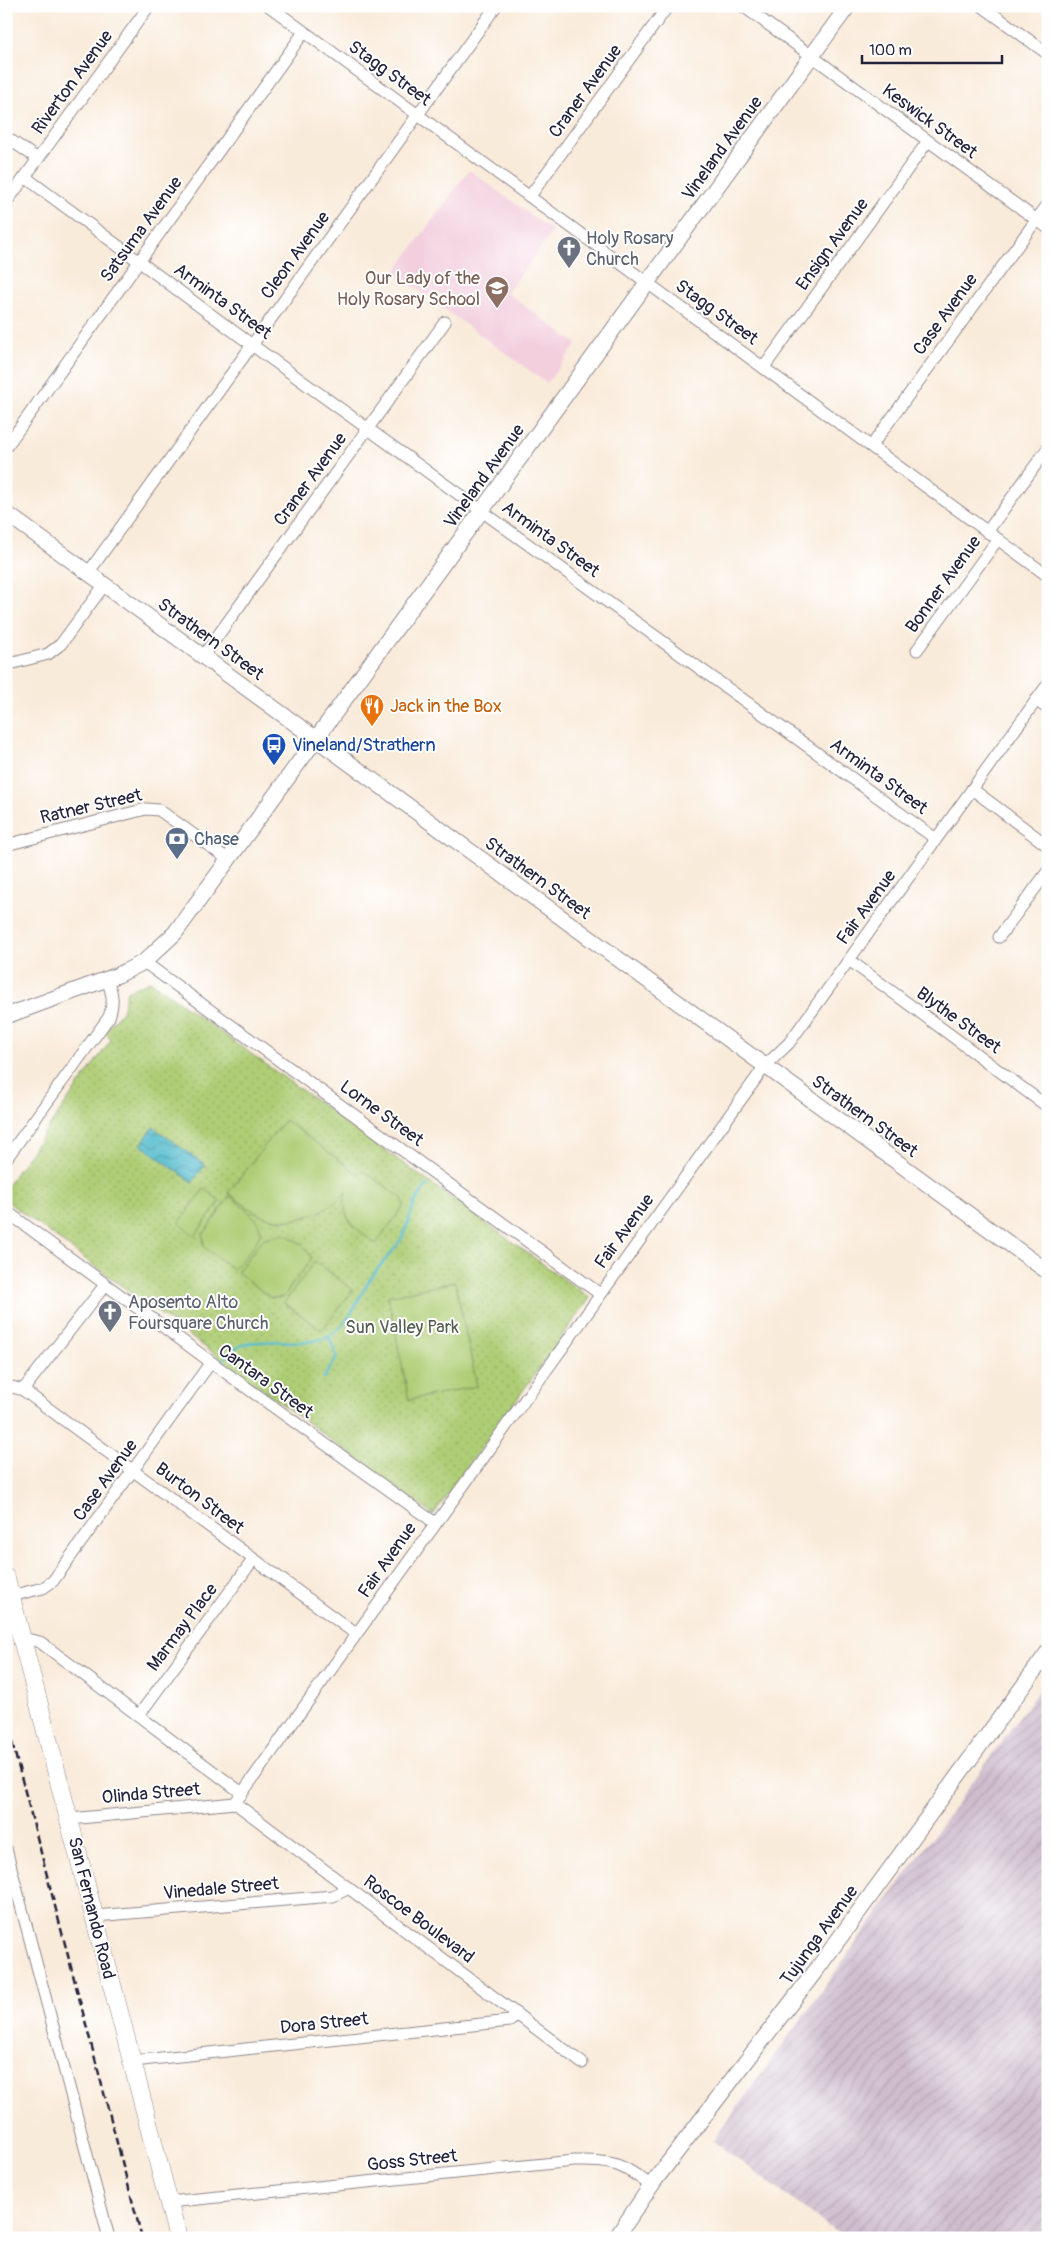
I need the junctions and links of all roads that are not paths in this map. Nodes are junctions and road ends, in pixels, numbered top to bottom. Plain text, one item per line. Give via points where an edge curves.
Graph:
1 (149, 6) edge
2 (269, 6) edge
3 (496, 6) edge
4 (668, 6) edge
5 (743, 6) edge
6 (848, 6) edge
7 (982, 6) edge
8 (304, 32) junction
9 (1048, 54) edge
10 (812, 56) junction
11 (417, 114) junction
12 (6, 136) edge
13 (928, 141) junction
14 (38, 159) junction
15 (25, 177) junction
16 (530, 196) junction
17 (6, 203) edge
18 (1048, 204) edge
19 (1036, 219) junction
20 (1048, 228) edge
21 (139, 262) junction
22 (648, 282) junction
23 (445, 322) dead end
24 (252, 345) junction
25 (764, 367) junction
26 (369, 428) junction
27 (872, 445) junction
28 (6, 447) edge
29 (1048, 448) edge
30 (482, 510) junction
31 (6, 513) edge
32 (987, 532) junction
33 (998, 539) junction
34 (88, 572) junction
35 (1048, 576) edge
36 (105, 584) junction
37 (918, 650) dead end
38 (203, 656) junction
39 (6, 665) edge
40 (1048, 684) edge
41 (1036, 700) junction
42 (1048, 709) edge
43 (316, 740) junction
44 (972, 790) junction
45 (936, 839) junction
46 (6, 845) edge
47 (1048, 846) edge
48 (229, 860) junction
49 (1048, 871) edge
50 (999, 937) dead end
51 (849, 960) junction
52 (144, 962) junction
53 (107, 980) junction
54 (6, 1016) edge
55 (765, 1066) junction
56 (1048, 1107) edge
57 (6, 1160) edge
58 (6, 1211) edge
59 (1048, 1272) edge
60 (105, 1285) junction
61 (600, 1294) junction
62 (211, 1362) junction
63 (6, 1389) edge
64 (23, 1390) junction
65 (133, 1470) junction
66 (435, 1523) junction
67 (253, 1560) junction
68 (6, 1578) edge
69 (11, 1596) junction
70 (356, 1634) junction
71 (22, 1638) junction
72 (1048, 1652) edge
73 (139, 1715) junction
74 (242, 1793) junction
75 (235, 1803) junction
76 (70, 1820) junction
77 (6, 1849) edge
78 (349, 1888) junction
79 (95, 1916) junction
80 (517, 2014) junction
81 (133, 2061) junction
82 (582, 2063) dead end
83 (651, 2186) junction
84 (169, 2202) junction
85 (109, 2238) edge
86 (178, 2238) edge
87 (616, 2238) edge

1 - 14 street, Riverton Avenue
2 - 8 street, Stagg Street
3 - 11 street, Cleon Avenue
4 - 16 street, Craner Avenue
5 - 10 street, Keswick Street
6 - 10 main road, Vineland Avenue
7 - 9 street
8 - 11 street, Stagg Street
8 - 21 street, Satsuma Avenue
10 - 13 street, Keswick Street
10 - 22 main road, Vineland Avenue
11 - 16 street, Stagg Street
11 - 24 street, Cleon Avenue
12 - 14 street
13 - 19 street, Keswick Street
13 - 25 street, Ensign Avenue
14 - 15 street, Riverton Avenue
15 - 17 street, Riverton Avenue
15 - 21 street, Arminta Street
16 - 22 street, Stagg Street
18 - 19 street, Case Avenue
19 - 20 street, Keswick Street
19 - 27 street, Case Avenue
21 - 24 street, Arminta Street
21 - 28 street, Satsuma Avenue
22 - 25 street, Stagg Street
22 - 30 main road, Vineland Avenue
23 - 26 street, Craner Avenue
24 - 26 street, Arminta Street
24 - 34 street, Cleon Avenue
25 - 27 street, Stagg Street
26 - 30 street, Arminta Street
26 - 38 street, Craner Avenue
27 - 32 street, Stagg Street
29 - 32 street, Bonner Avenue
30 - 43 main road, Vineland Avenue
30 - 45 street, Arminta Street
31 - 34 main road, Strathern Street
32 - 33 street, Stagg Street
33 - 35 street, Stagg Street
33 - 37 street, Bonner Avenue
34 - 36 main road, Strathern Street
36 - 38 main road, Strathern Street
36 - 39 street via 61,644 48,654
38 - 43 main road, Strathern Street
40 - 41 street, Fair Avenue
41 - 42 street
41 - 44 street, Fair Avenue
43 - 48 main road, Vineland Avenue
43 - 55 main road, Strathern Street
44 - 45 street, Fair Avenue
44 - 47 street
45 - 51 street, Fair Avenue
46 - 48 street, Ratner Street via 146,809 160,810
48 - 52 main road, Vineland Avenue via 175,933
49 - 50 street
51 - 55 street, Fair Avenue via 789,1043
51 - 56 street, Blythe Street
52 - 53 main road, Vineland Avenue
52 - 61 street, Lorne Street
53 - 54 main road, Vineland Avenue
53 - 57 street via 113,1005 108,1017
55 - 59 main road, Strathern Street
55 - 61 street, Fair Avenue
58 - 60 street, Cantara Street
60 - 62 street, Cantara Street
60 - 64 street
61 - 66 street, Fair Avenue
62 - 65 street, Case Avenue
62 - 66 street, Cantara Street
63 - 64 street
64 - 65 street, Burton Street
65 - 67 street, Burton Street
65 - 69 street, Case Avenue via 53,1581 42,1588
66 - 70 street, Fair Avenue
67 - 70 street, Burton Street
67 - 73 street, Marmay Place
68 - 69 main road, San Fernando Road
69 - 71 main road, San Fernando Road
70 - 74 street, Fair Avenue
71 - 73 street via 40,1642
71 - 76 main road, San Fernando Road
72 - 83 main road, Tujunga Avenue via 817,1969
73 - 74 street
74 - 75 street, Fair Avenue
75 - 76 street, Olinda Street
75 - 78 street, Roscoe Boulevard
76 - 79 main road, San Fernando Road
77 - 85 street
78 - 79 street, Vinedale Street via 333,1896
78 - 80 street, Roscoe Boulevard
79 - 81 main road, San Fernando Road
80 - 81 street, Dora Street via 510,2021
80 - 82 street, Roscoe Boulevard
81 - 84 main road, San Fernando Road
83 - 84 street, Goss Street via 620,2164 574,2160
83 - 87 main road, Tujunga Avenue
84 - 86 main road, San Fernando Road

